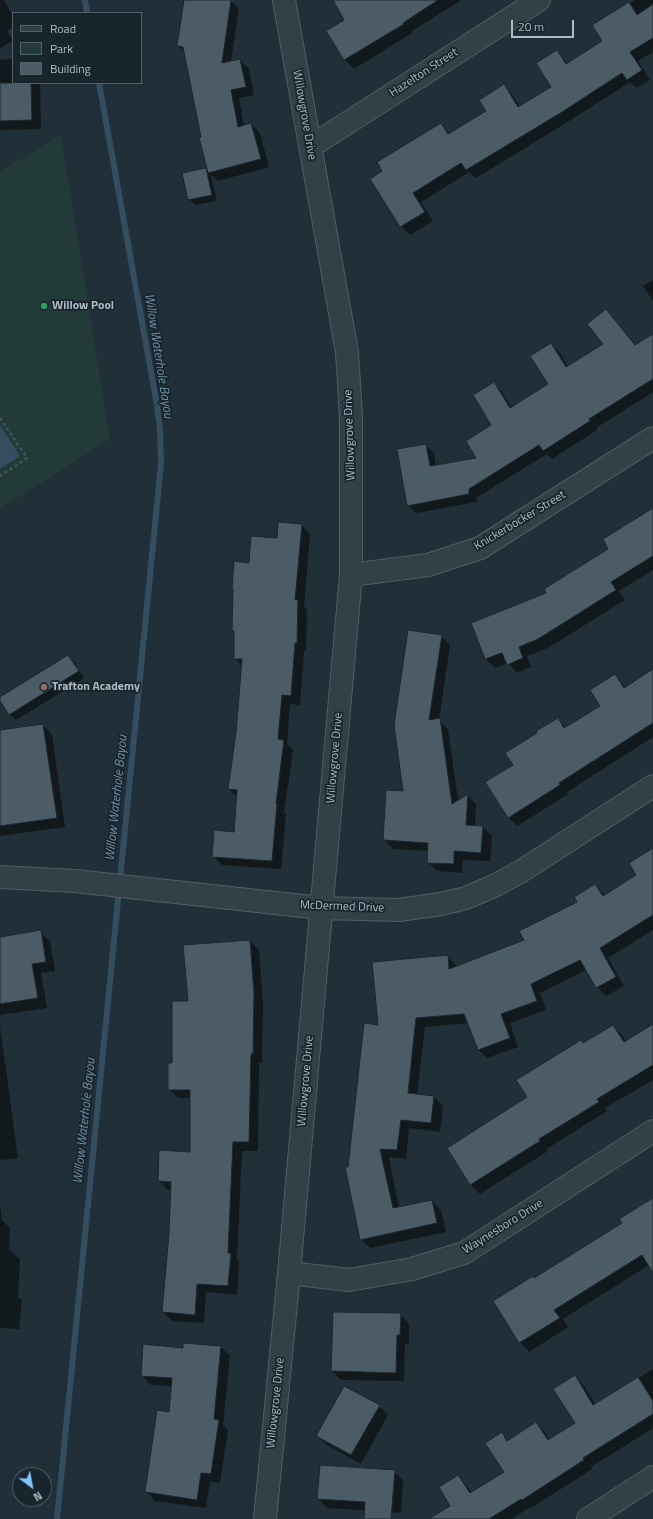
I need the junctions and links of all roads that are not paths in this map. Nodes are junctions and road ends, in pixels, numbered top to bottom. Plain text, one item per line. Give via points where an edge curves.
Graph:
1 (284, 0) edge
2 (539, 0) edge
3 (310, 146) junction
4 (653, 438) edge
5 (352, 575) junction
6 (653, 786) edge
7 (0, 877) edge
8 (321, 908) junction
9 (653, 1131) edge
10 (289, 1273) junction
11 (653, 1477) edge
12 (265, 1519) edge
13 (588, 1519) edge

1 - 3 street, Willowgrove Drive
2 - 3 street, Hazelton Street
3 - 5 street, Willowgrove Drive via 347,352 351,416
4 - 5 street, Knickerbocker Street via 480,548 428,565
5 - 8 street, Willowgrove Drive
6 - 8 street, McDermed Drive via 520,872 466,898 399,910
7 - 8 street, McDermed Drive via 75,881
8 - 10 street, Willowgrove Drive
9 - 10 street, Waynesboro Drive via 464,1253 412,1269 349,1280
10 - 12 street, Willowgrove Drive
11 - 13 street

